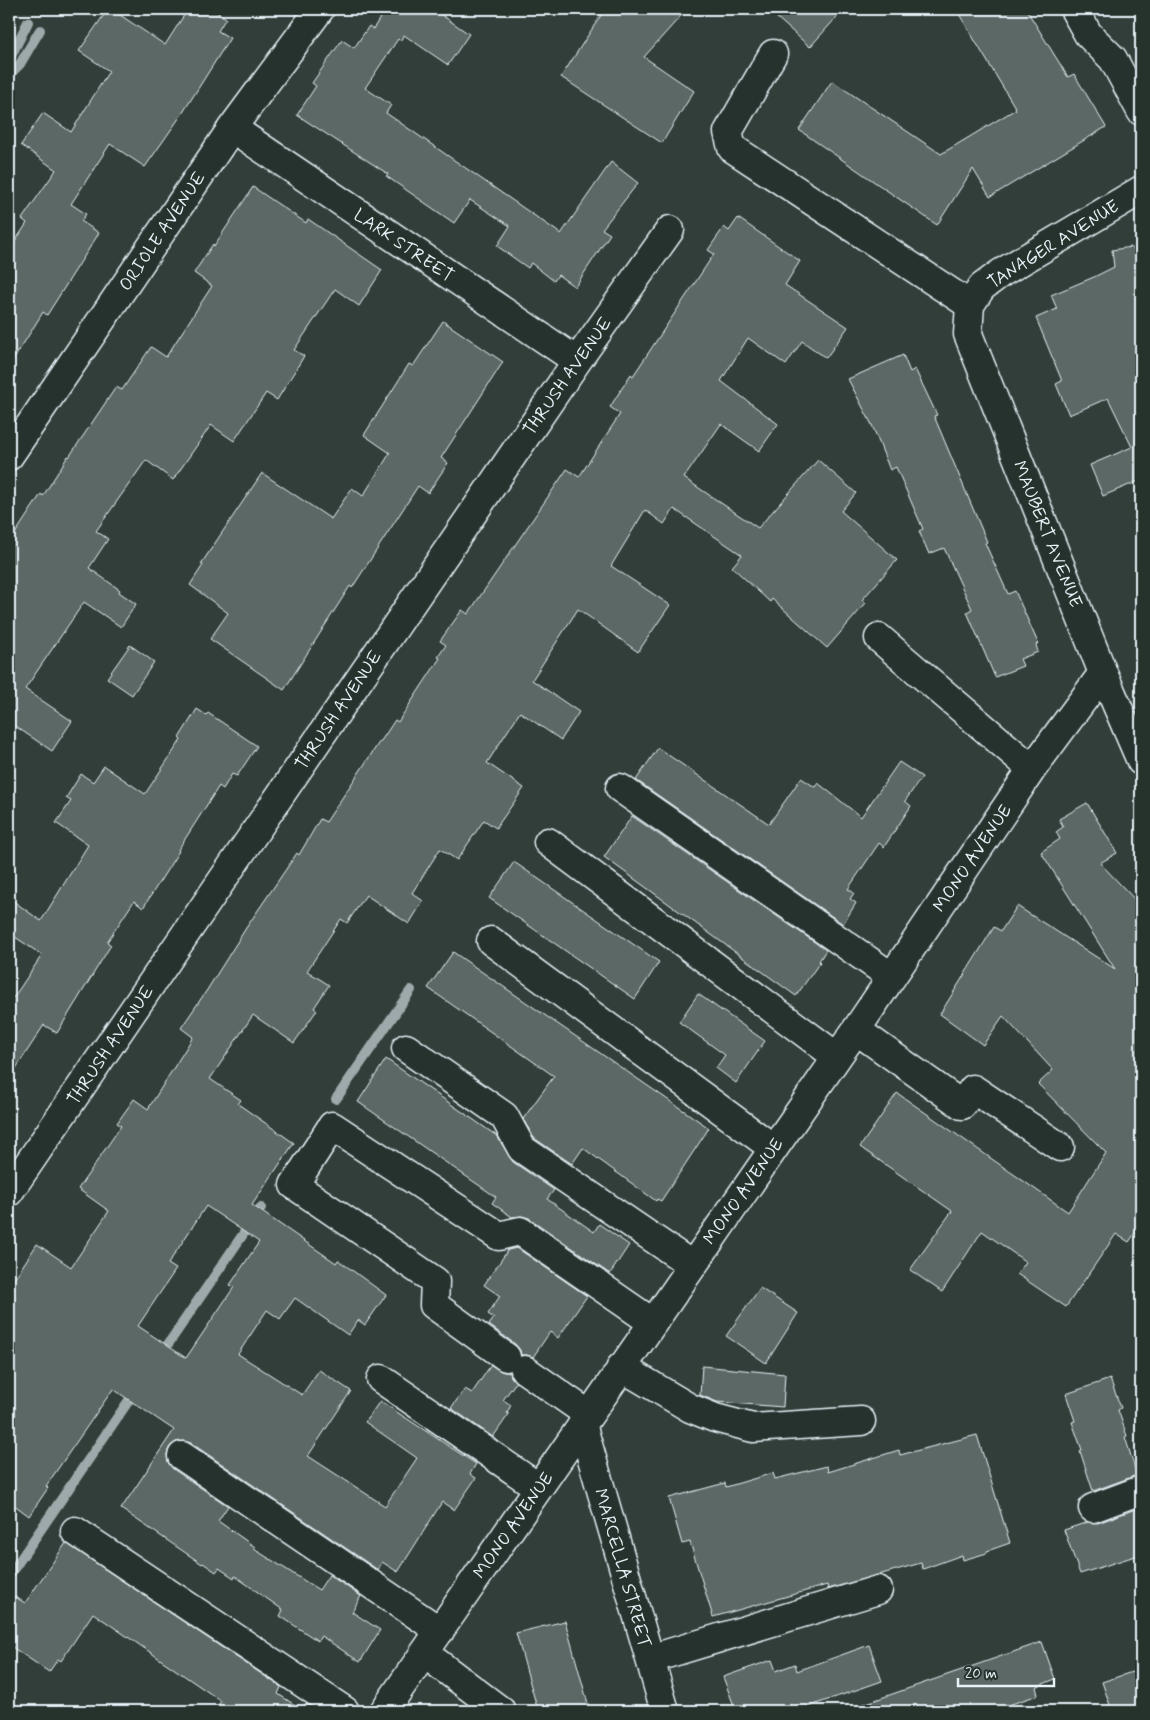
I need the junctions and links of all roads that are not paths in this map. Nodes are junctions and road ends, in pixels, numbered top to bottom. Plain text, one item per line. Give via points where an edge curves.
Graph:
1 (320, 9) edge
2 (1074, 9) edge
3 (773, 54) dead end
4 (1141, 111) edge
5 (232, 128) junction
6 (1141, 190) edge
7 (670, 230) dead end
8 (970, 305) junction
9 (577, 361) junction
10 (9, 456) edge
11 (879, 638) dead end
12 (1103, 673) junction
13 (1141, 761) edge
14 (1032, 769) junction
15 (620, 788) dead end
16 (548, 842) dead end
17 (491, 941) dead end
18 (892, 977) junction
19 (856, 1030) junction
20 (406, 1048) dead end
21 (836, 1057) junction
22 (1060, 1147) dead end
23 (773, 1148) junction
24 (9, 1192) edge
25 (692, 1265) junction
26 (652, 1322) junction
27 (621, 1367) junction
28 (381, 1380) dead end
29 (585, 1419) junction
30 (861, 1421) dead end
31 (182, 1456) dead end
32 (538, 1487) junction
33 (1141, 1490) edge
34 (1093, 1508) dead end
35 (75, 1530) dead end
36 (878, 1590) dead end
37 (440, 1631) junction
38 (424, 1653) junction
39 (650, 1659) junction
40 (345, 1711) edge
41 (384, 1711) edge
42 (501, 1711) edge
43 (665, 1711) edge

1 - 5 street, ORIOLE AVENUE
2 - 4 street via 1088,34 1113,59
3 - 8 street via 728,132 732,148
5 - 9 street, LARK STREET
5 - 10 street, ORIOLE AVENUE
6 - 8 street, TANAGER AVENUE via 1001,273 982,287
7 - 9 street, THRUSH AVENUE
8 - 12 street, MAUBERT AVENUE via 968,334
9 - 24 street, THRUSH AVENUE
11 - 14 street
12 - 13 street, MAUBERT AVENUE
12 - 14 street, MONO AVENUE
14 - 18 street, MONO AVENUE
15 - 18 street
16 - 21 street
17 - 23 street
18 - 19 street, MONO AVENUE
19 - 21 street, MONO AVENUE
19 - 22 street via 962,1105 972,1089
20 - 25 street via 504,1116 522,1149
21 - 23 street, MONO AVENUE
23 - 25 street, MONO AVENUE
25 - 26 street, MONO AVENUE
26 - 27 street, MONO AVENUE
26 - 29 street via 520,1231 499,1236 332,1126 294,1185 435,1281 434,1305 515,1363
27 - 29 street, MONO AVENUE
27 - 30 street via 690,1408 753,1428
28 - 32 street
29 - 32 street, MONO AVENUE
29 - 39 street, MARCELLA STREET
31 - 37 street
32 - 37 street, MONO AVENUE
33 - 34 street
35 - 40 street
36 - 39 street
37 - 38 street, MONO AVENUE
38 - 41 street, MONO AVENUE
38 - 42 street
39 - 43 street, MARCELLA STREET

